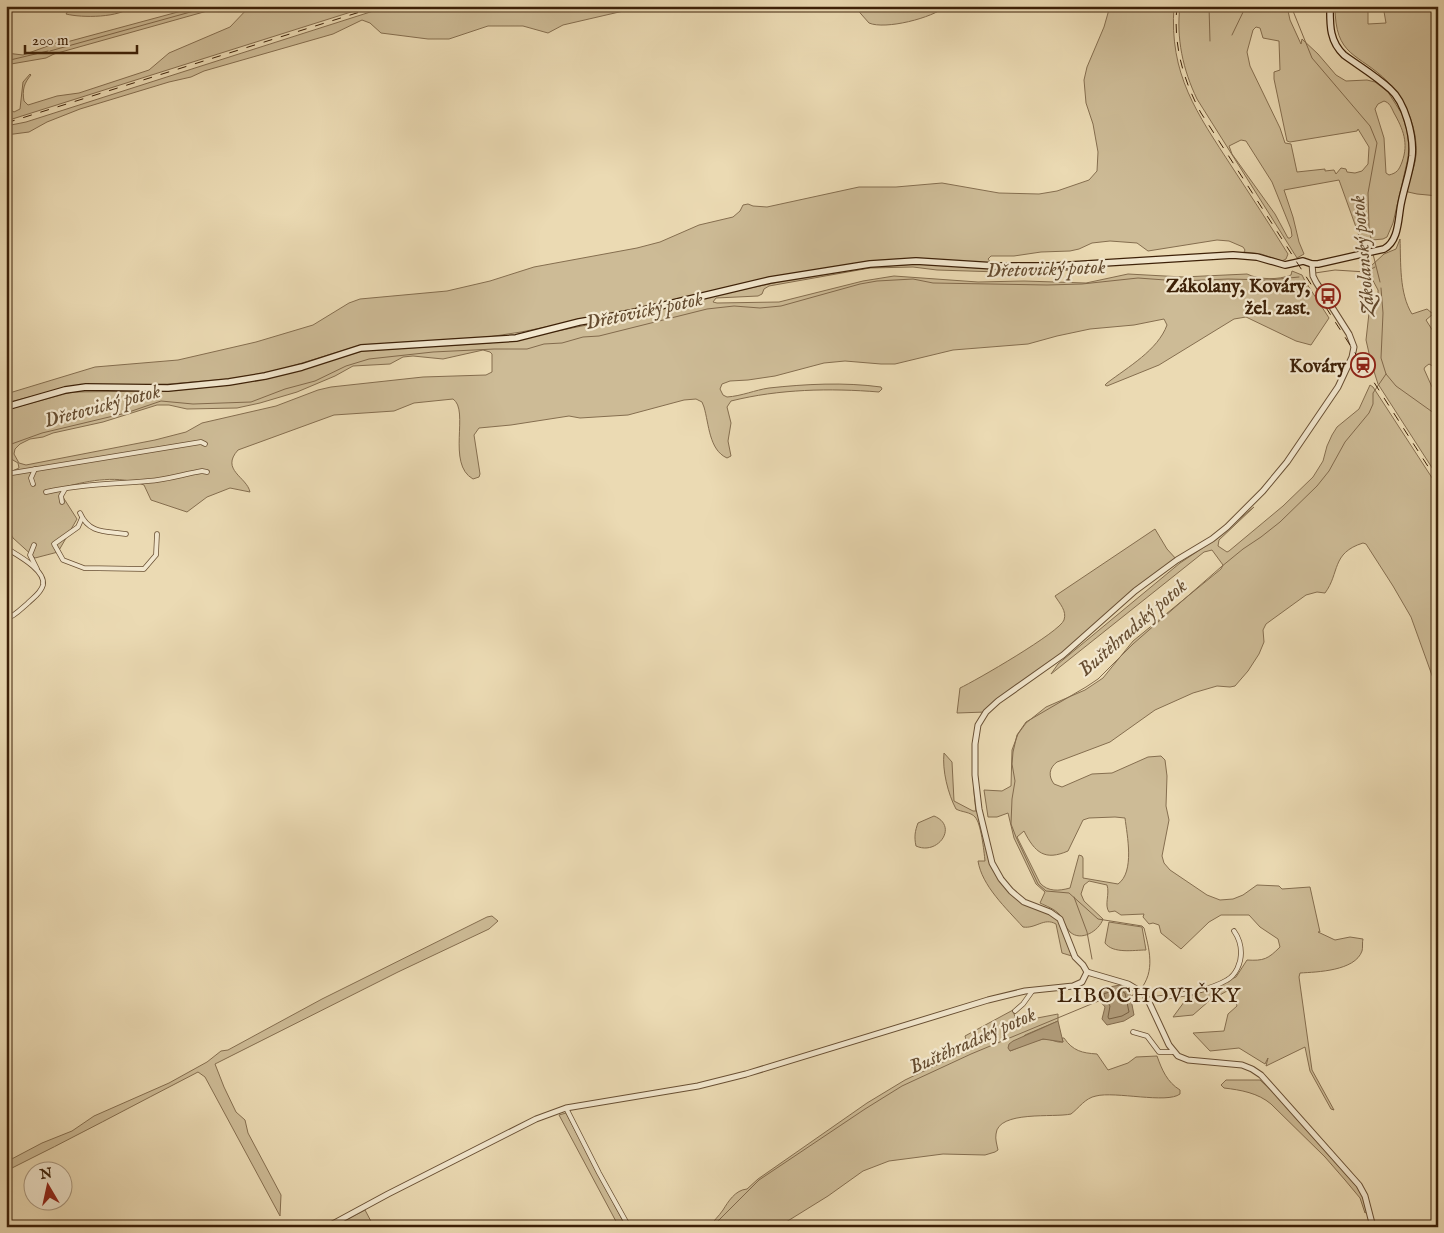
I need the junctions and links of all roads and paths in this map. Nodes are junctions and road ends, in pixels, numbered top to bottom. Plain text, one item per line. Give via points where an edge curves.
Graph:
1 (1330, 6) edge
2 (1312, 264) junction
3 (6, 407) edge
4 (205, 444) dead end
5 (35, 470) junction
6 (208, 472) dead end
7 (6, 474) edge
8 (33, 484) dead end
9 (66, 488) junction
10 (46, 492) dead end
11 (62, 502) dead end
12 (80, 513) dead end
13 (82, 518) junction
14 (126, 534) dead end
15 (157, 534) dead end
16 (34, 544) dead end
17 (6, 548) edge
18 (40, 574) junction
19 (7, 618) edge
20 (1234, 931) dead end
21 (1087, 972) junction
22 (1033, 990) junction
23 (1148, 1000) junction
24 (1015, 1011) dead end
25 (1133, 1032) dead end
26 (1174, 1052) junction
27 (566, 1108) junction
28 (327, 1227) edge
29 (629, 1227) edge
30 (1373, 1227) edge

1 - 2 main road via 1330,31 1338,49 1390,89 1402,108 1410,129 1412,157 1390,246
2 - 3 main road via 1303,261 1285,265 1257,257 1233,255 1055,266 916,261 870,264 770,280 516,338 361,348 265,376 229,382 168,388 86,387
2 - 21 street via 1316,282 1349,334 1353,350 1338,387 1299,446 1263,491 1227,527 1135,591 1064,655 998,701 978,725 975,775 979,809 992,863 1011,892 1060,919 1073,951
4 - 5 street via 201,442
5 - 7 street
5 - 8 street via 31,478
6 - 9 street
9 - 10 street
9 - 11 street via 62,492
12 - 13 street
13 - 14 street via 88,526 98,530
13 - 15 street via 78,527 54,544 63,560 84,568 144,569 156,554
16 - 18 street via 30,555
17 - 18 street via 26,560
18 - 19 street via 43,582 39,592
20 - 23 street via 1240,945 1240,958 1232,976 1193,993
21 - 22 street via 1078,984
21 - 23 street via 1128,984
22 - 24 street
22 - 27 street via 988,1000 746,1074 698,1086
23 - 26 street
25 - 26 street via 1147,1036 1159,1052
26 - 30 street via 1182,1059 1242,1065 1261,1075 1359,1185
27 - 28 street via 536,1119
27 - 29 street

